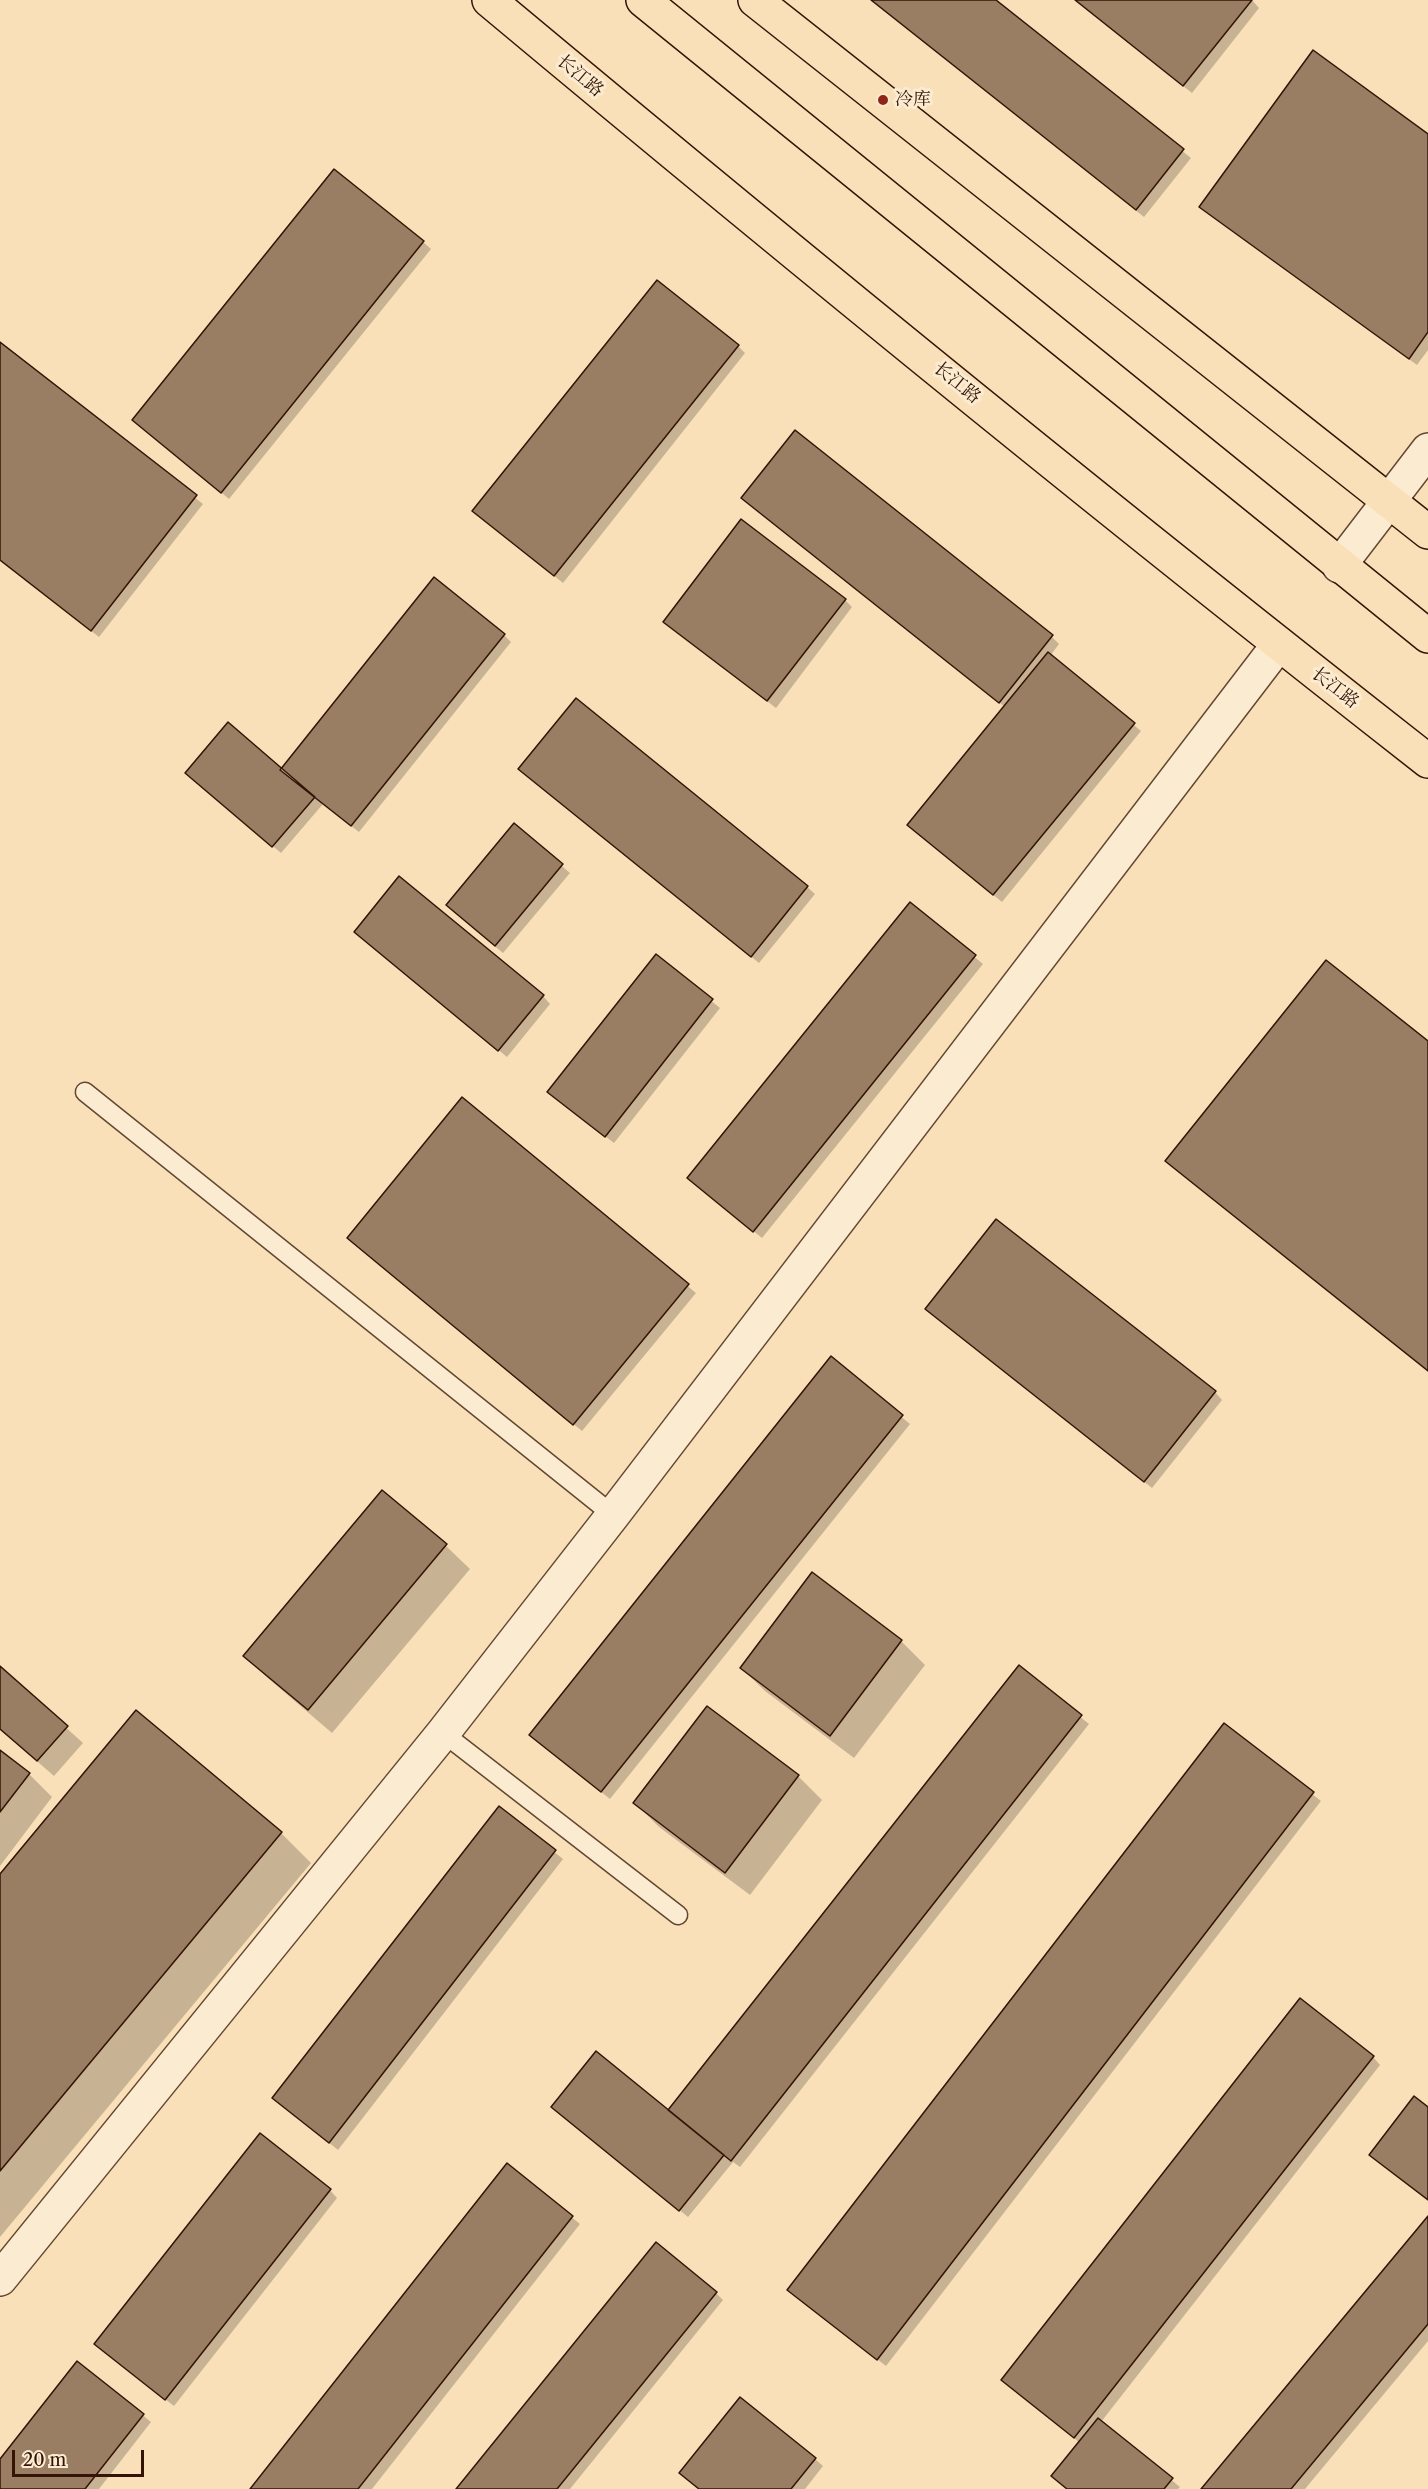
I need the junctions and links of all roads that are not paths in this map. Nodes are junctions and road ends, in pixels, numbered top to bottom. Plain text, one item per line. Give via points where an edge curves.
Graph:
1 (489, 0) edge
2 (643, 0) edge
3 (755, 0) edge
4 (1428, 450) edge
5 (1388, 500) junction
6 (1428, 532) edge
7 (1339, 566) junction
8 (1428, 636) edge
9 (1279, 644) junction
10 (1428, 761) edge
11 (85, 1092) dead end
12 (613, 1515) junction
13 (442, 1733) junction
14 (678, 1915) dead end
15 (0, 2279) edge

1 - 9 main road, 长江路
2 - 7 main road
3 - 5 main road
4 - 5 street
5 - 6 main road
5 - 7 street
7 - 8 main road
9 - 10 main road, 长江路
9 - 12 street
11 - 12 lane
12 - 13 street
13 - 14 lane
13 - 15 street

